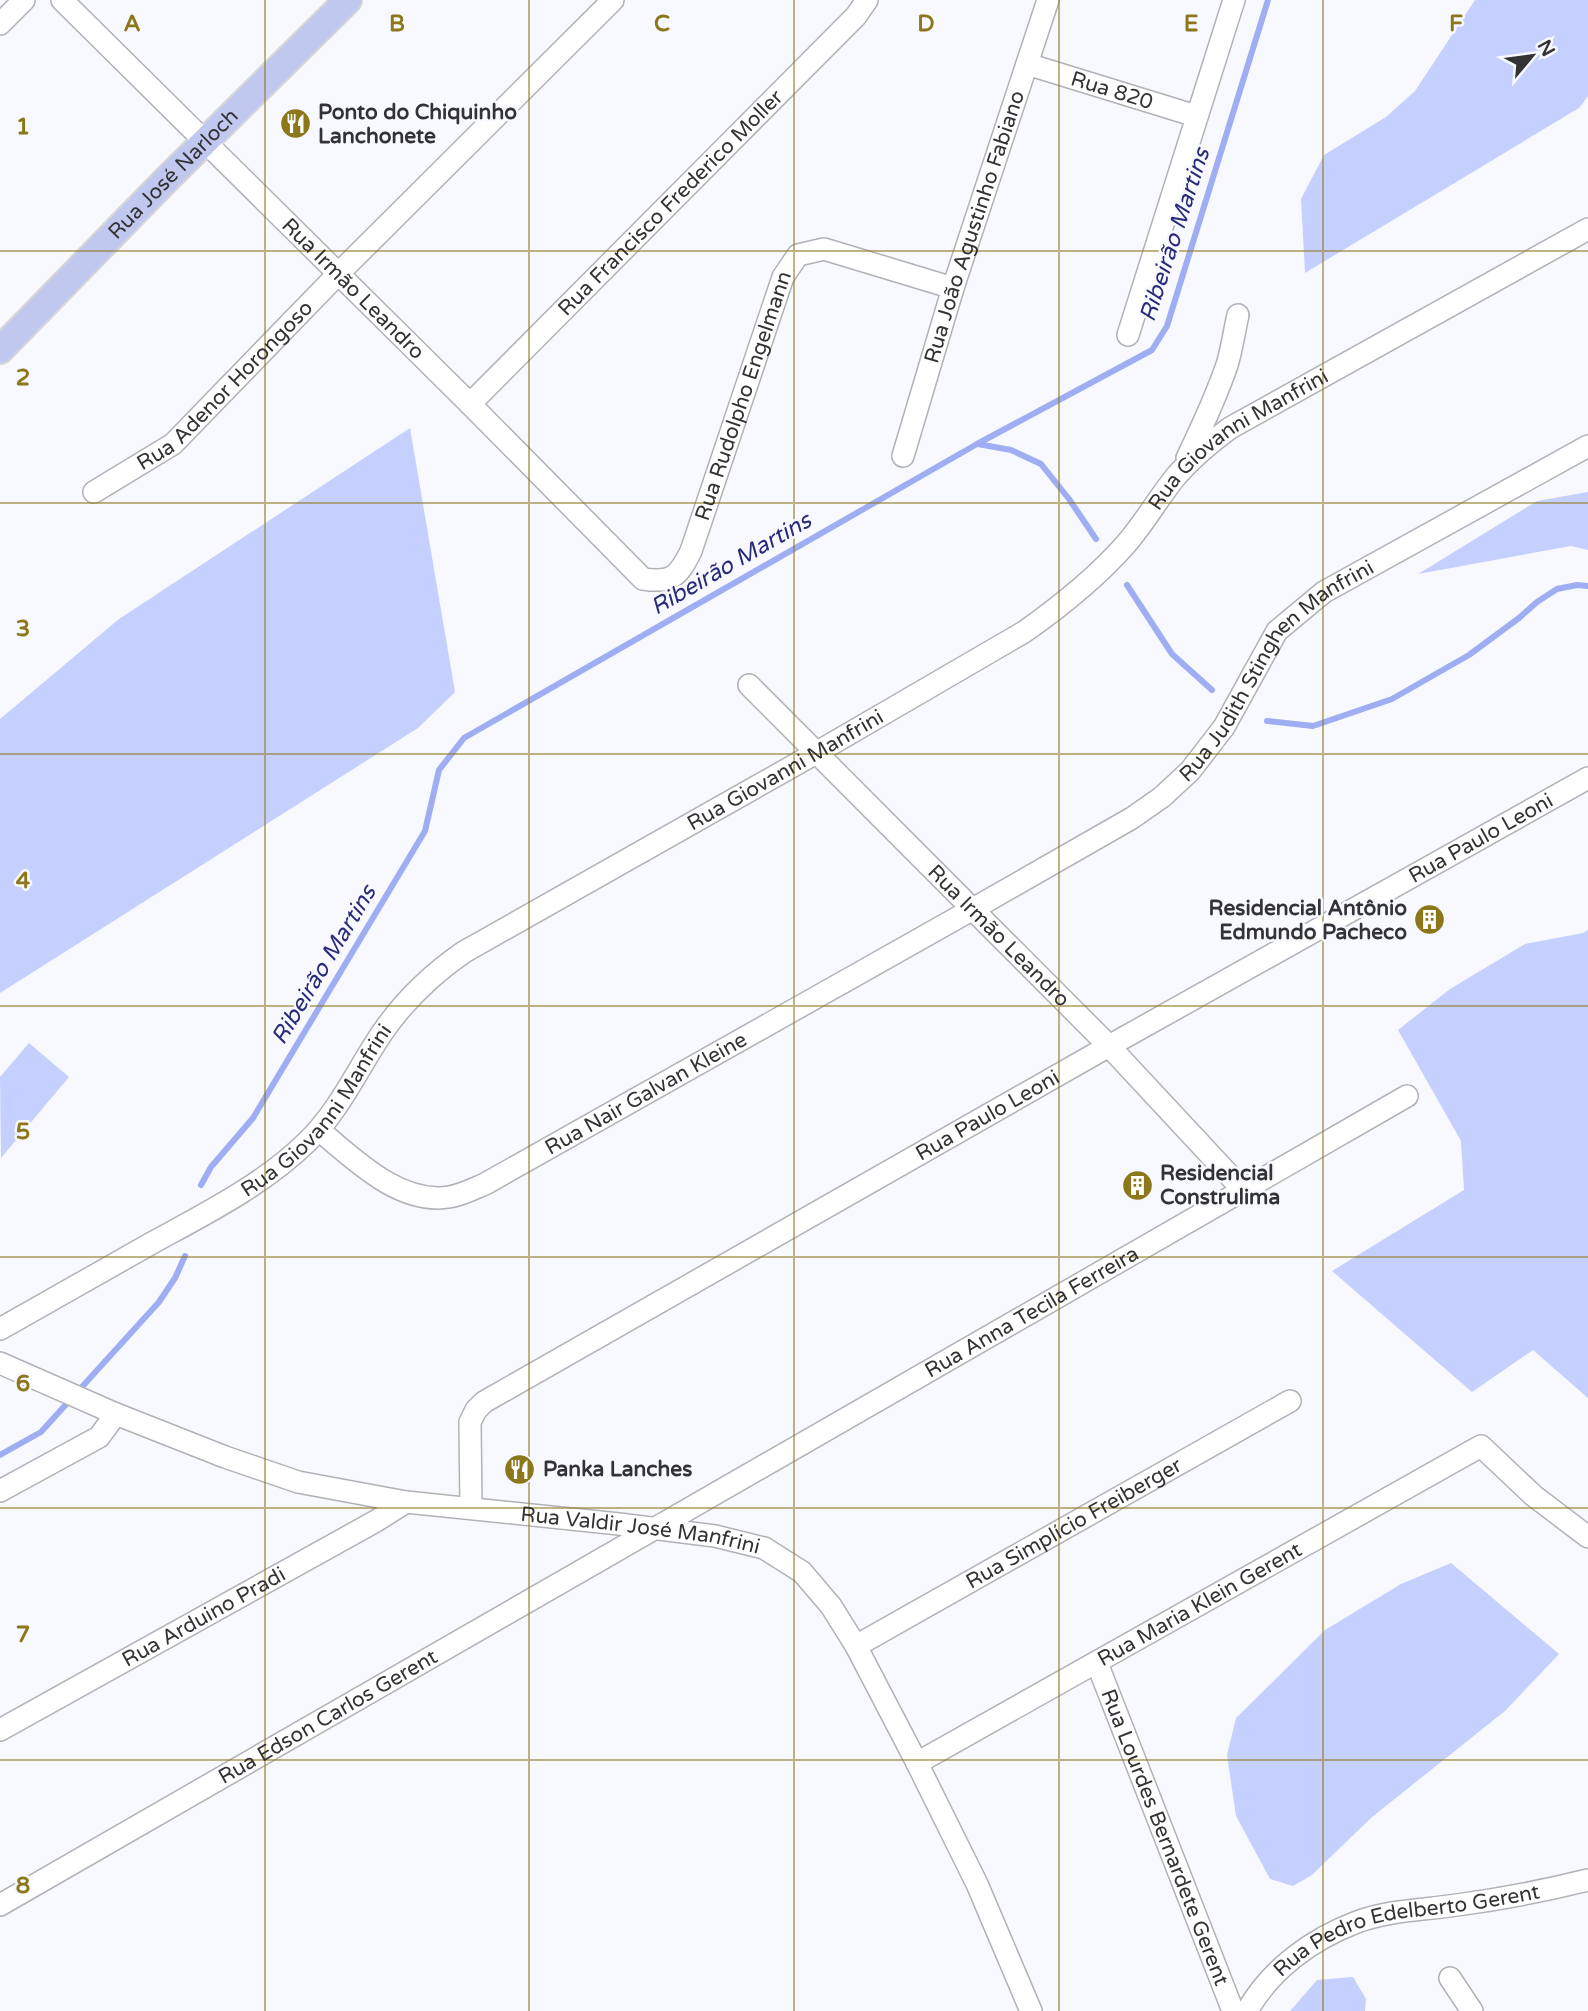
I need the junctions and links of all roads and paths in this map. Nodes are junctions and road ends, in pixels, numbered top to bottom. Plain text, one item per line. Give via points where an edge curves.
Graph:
1 (24, 0) edge
2 (62, 0) edge
3 (348, 0) edge
4 (613, 0) edge
5 (867, 0) edge
6 (1048, 0) edge
7 (1234, 0) edge
8 (0, 24) edge
9 (1027, 64) junction
10 (1196, 116) junction
11 (205, 142) junction
12 (1588, 229) edge
13 (338, 274) junction
14 (953, 288) junction
15 (1238, 315) dead end
16 (1128, 335) dead end
17 (0, 350) edge
18 (470, 404) junction
19 (1588, 446) edge
20 (903, 456) dead end
21 (1178, 473) junction
22 (94, 492) dead end
23 (643, 579) joint
24 (749, 685) dead end
25 (816, 752) junction
26 (1588, 778) edge
27 (973, 909) junction
28 (1109, 1046) junction
29 (1407, 1096) dead end
30 (318, 1130) junction
31 (1244, 1191) junction
32 (0, 1329) edge
33 (0, 1363) edge
34 (1290, 1401) dead end
35 (116, 1414) junction
36 (0, 1491) edge
37 (406, 1502) junction
38 (471, 1508) junction
39 (656, 1528) junction
40 (1588, 1537) edge
41 (856, 1646) junction
42 (1097, 1663) junction
43 (0, 1730) edge
44 (917, 1762) junction
45 (1588, 1880) edge
46 (0, 1905) edge
47 (1450, 1978) dead end
48 (1031, 2011) edge
49 (1233, 2011) edge
50 (1247, 2011) edge
51 (1472, 2011) edge

1 - 8 street
2 - 11 street, Rua Irmão Leandro
3 - 11 main road, Rua José Narloch
4 - 13 street, Rua Adenor Horongoso
5 - 18 street, Rua Francisco Frederico Moller
6 - 9 street, Rua João Agustinho Fabiano
7 - 10 street
9 - 10 street, Rua 820
9 - 14 street, Rua João Agustinho Fabiano
10 - 16 street
11 - 13 street, Rua Irmão Leandro
11 - 17 main road, Rua José Narloch
12 - 21 street, Rua Giovanni Manfrini via 1230,428
13 - 18 street, Rua Irmão Leandro
13 - 22 street, Rua Adenor Horongoso via 173,444
14 - 20 street, Rua João Agustinho Fabiano
14 - 23 street, Rua Rudolpho Engelmann via 824,250 798,256 783,277 684,566 661,581
15 - 21 street via 1216,395
18 - 23 street, Rua Irmão Leandro
19 - 27 street, Rua Judith Stinghen Manfrini via 1324,592 1277,631 1224,727 1190,771 1162,797
21 - 25 street, Rua Giovanni Manfrini via 1113,559 1055,610
24 - 25 street, Rua Irmão Leandro
25 - 27 street, Rua Irmão Leandro
25 - 30 street, Rua Giovanni Manfrini via 449,963 390,1022
26 - 28 street, Rua Paulo Leoni
27 - 28 street, Rua Irmão Leandro
27 - 30 street, Rua Nair Galvan Kleine via 465,1193 437,1198 407,1192
28 - 31 street, Rua Irmão Leandro
28 - 38 street, Rua Paulo Leoni via 484,1402 470,1422
29 - 31 street, Rua Anna Tecila Ferreira
30 - 32 street, Rua Giovanni Manfrini via 292,1156 224,1203
31 - 39 street, Rua Anna Tecila Ferreira
33 - 35 street, Rua Valdir José Manfrini
34 - 41 street, Rua Simplício Freiberger
35 - 36 street via 99,1437
35 - 37 street, Rua Valdir José Manfrini via 298,1482
37 - 38 street, Rua Valdir José Manfrini
37 - 43 street, Rua Arduino Pradi
38 - 39 street, Rua Valdir José Manfrini
39 - 41 street, Rua Valdir José Manfrini via 764,1548 802,1572
39 - 46 street, Rua Edson Carlos Gerent
40 - 42 street, Rua Maria Klein Gerent via 1534,1496 1481,1446
41 - 44 street, Rua Valdir José Manfrini
42 - 44 street, Rua Maria Klein Gerent
42 - 49 street, Rua Lourdes Bernardete Gerent
44 - 48 street, Rua Valdir José Manfrini via 977,1884
45 - 50 street, Rua Pedro Edelberto Gerent via 1357,1921 1286,1962
47 - 51 street

